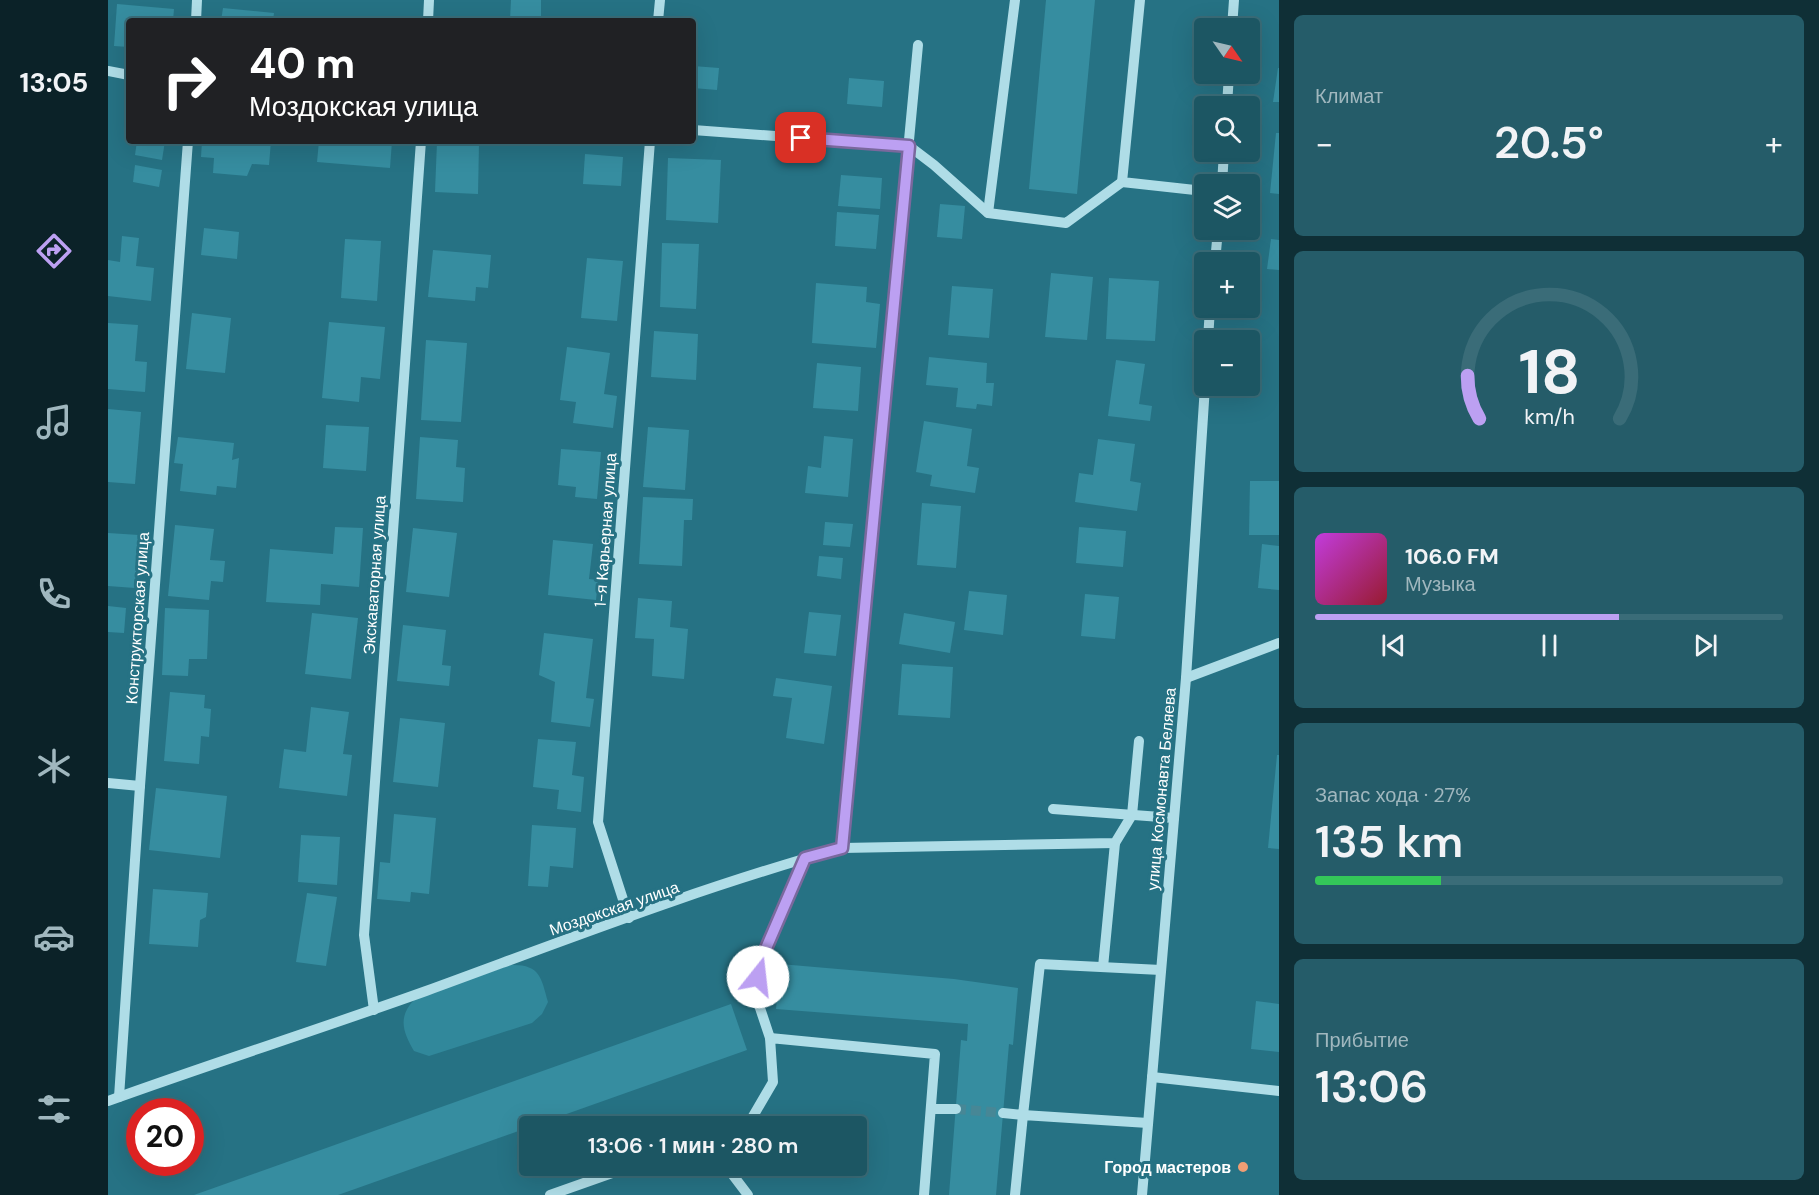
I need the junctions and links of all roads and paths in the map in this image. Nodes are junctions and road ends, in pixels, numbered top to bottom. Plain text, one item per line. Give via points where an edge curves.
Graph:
1 (197, 0) edge
2 (429, 0) edge
3 (660, 0) edge
4 (1015, 0) edge
5 (1140, 0) edge
6 (1234, 0) edge
7 (196, 18) edge
8 (428, 18) edge
9 (658, 18) edge
10 (1233, 18) edge
11 (918, 45) dead end
12 (108, 71) edge
13 (126, 74) edge
14 (696, 130) edge
15 (188, 144) edge
16 (420, 144) edge
17 (650, 144) edge
18 (909, 146) junction
19 (1122, 182) junction
20 (1194, 189) edge
21 (988, 213) junction
22 (1204, 396) edge
23 (1279, 643) edge
24 (1186, 678) junction
25 (1139, 741) dead end
26 (108, 783) edge
27 (140, 786) junction
28 (1053, 809) dead end
29 (1132, 815) junction
30 (1174, 818) junction
31 (1115, 843) junction
32 (842, 848) junction
33 (805, 858) junction
34 (629, 918) junction
35 (1102, 967) junction
36 (1161, 970) junction
37 (374, 1010) junction
38 (770, 1038) junction
39 (1152, 1077) junction
40 (1279, 1091) edge
41 (119, 1097) junction
42 (108, 1101) edge
43 (931, 1109) junction
44 (956, 1109) tunnel mouth
45 (1003, 1113) tunnel mouth
46 (1023, 1115) junction
47 (753, 1116) edge
48 (1148, 1123) junction
49 (604, 1176) edge
50 (734, 1176) edge
51 (550, 1195) edge
52 (748, 1195) edge
53 (924, 1195) edge
54 (1015, 1195) edge
55 (1142, 1195) edge

1 - 7 street
2 - 8 street
3 - 9 street
4 - 21 street
5 - 19 street
6 - 10 street
11 - 18 street
12 - 13 street
14 - 18 street
15 - 27 street, Конструкторская улица
16 - 37 street, Экскаваторная улица via 364,935
17 - 34 street, 1-я Карьерная улица via 598,822
18 - 21 street
18 - 32 street
19 - 20 street
19 - 21 street via 1066,223
22 - 24 street, улица Космонавта Беляева
23 - 24 street
24 - 30 street, улица Космонавта Беляева
25 - 29 street
26 - 27 street
27 - 41 street, Конструкторская улица
28 - 29 street
29 - 30 street
29 - 31 street
30 - 36 street, улица Космонавта Беляева
31 - 32 street, Моздокская улица
31 - 35 street
32 - 33 street, Моздокская улица
33 - 34 street, Моздокская улица
33 - 38 street via 761,960 755,993
34 - 37 street, Моздокская улица
35 - 36 street
35 - 46 street via 1040,964
36 - 39 street, улица Космонавта Беляева
37 - 41 street, Моздокская улица
38 - 43 street via 935,1054
38 - 47 street via 773,1083
39 - 40 street
39 - 48 street, улица Космонавта Беляева
41 - 42 street, Моздокская улица
43 - 44 street
43 - 53 street
45 - 46 street
46 - 48 street
46 - 54 street
48 - 55 street, улица Космонавта Беляева
49 - 51 street
50 - 52 street

